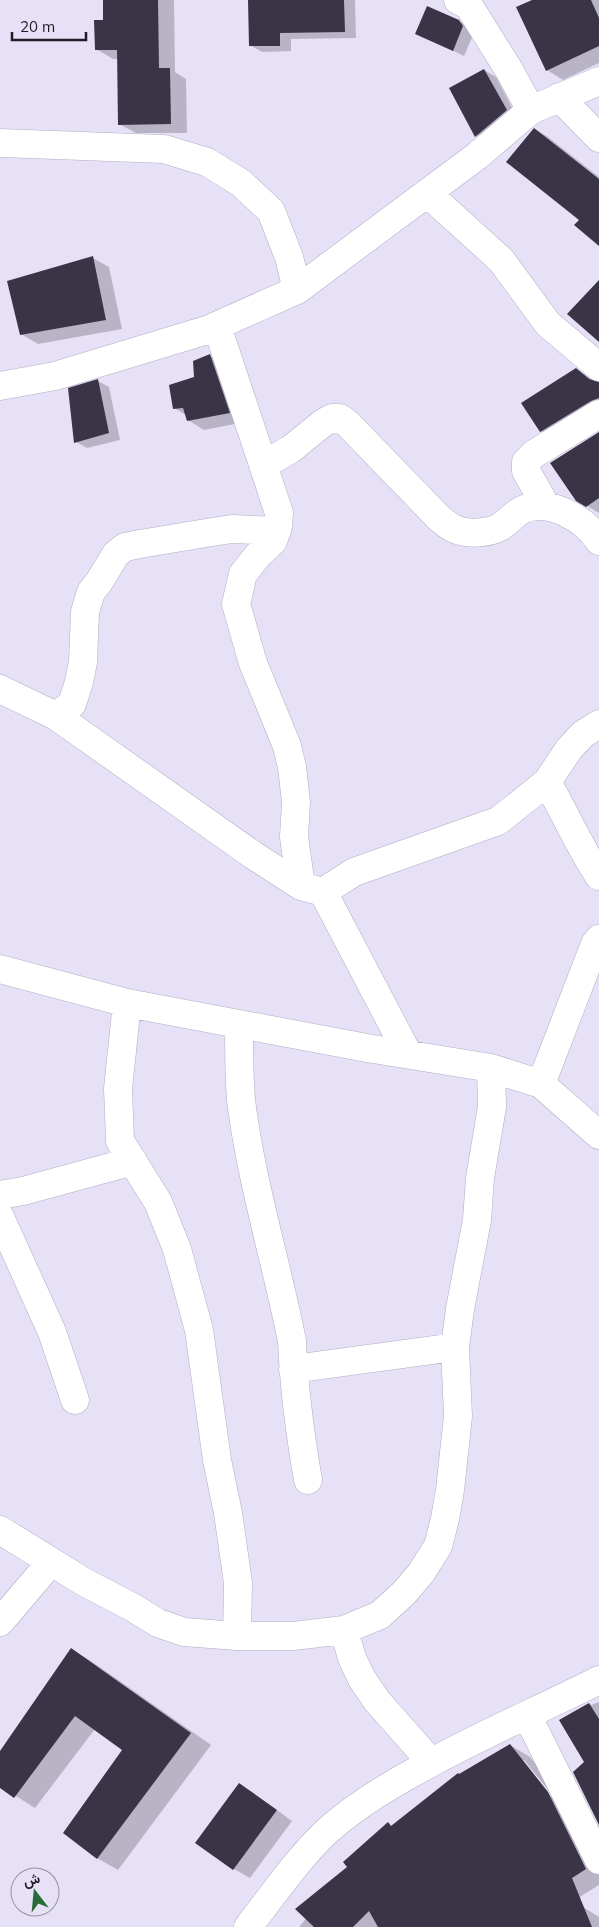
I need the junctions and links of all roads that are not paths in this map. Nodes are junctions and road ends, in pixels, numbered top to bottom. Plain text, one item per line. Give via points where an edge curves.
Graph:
1 (468, 2) edge
2 (599, 81) edge
3 (559, 96) junction
4 (531, 110) junction
5 (599, 138) edge
6 (0, 143) edge
7 (427, 193) junction
8 (296, 290) junction
9 (217, 326) junction
10 (599, 367) edge
11 (0, 386) edge
12 (599, 414) edge
13 (264, 465) junction
14 (546, 506) junction
15 (276, 531) junction
16 (599, 541) edge
17 (0, 689) edge
18 (56, 716) junction
19 (599, 724) edge
20 (548, 782) junction
21 (599, 876) edge
22 (312, 889) junction
23 (599, 939) edge
24 (0, 969) edge
25 (128, 1003) junction
26 (239, 1024) junction
27 (408, 1054) junction
28 (491, 1068) junction
29 (541, 1084) junction
30 (599, 1135) edge
31 (132, 1161) junction
32 (0, 1195) edge
33 (0, 1217) edge
34 (455, 1347) junction
35 (293, 1369) junction
36 (75, 1400) dead end
37 (308, 1480) dead end
38 (0, 1530) edge
39 (51, 1562) junction
40 (0, 1622) edge
41 (344, 1630) junction
42 (236, 1636) junction
43 (599, 1680) edge
44 (527, 1715) junction
45 (431, 1762) junction
46 (599, 1860) edge
47 (248, 1927) edge

1 - 4 street
2 - 3 street
3 - 4 street
3 - 5 street
4 - 7 street
6 - 8 street via 164,150 206,162 241,183 270,212 289,257
7 - 8 street
7 - 10 street via 501,260 548,324
8 - 9 street
9 - 11 street via 54,376
9 - 13 street
12 - 14 street via 526,462 526,471
13 - 14 street via 291,449 323,423 340,418 439,518 456,530 477,533 498,528 523,510
13 - 15 street via 279,513
14 - 16 street via 575,518
15 - 18 street via 232,529 125,547 116,554 91,592 85,612 83,662 72,704
15 - 22 street via 273,541 243,574 236,604 253,663 291,760 296,802 294,837
17 - 18 street
18 - 22 street
19 - 20 street via 574,744
20 - 21 street via 585,856
20 - 22 street via 498,821
22 - 27 street
23 - 29 street
24 - 25 street
25 - 26 street
25 - 31 street via 118,1089 120,1141
26 - 27 street
26 - 35 street via 238,1060 248,1144 292,1341
27 - 28 street
28 - 29 street
28 - 34 street via 492,1107
29 - 30 street
31 - 32 street
31 - 42 street via 158,1202 178,1249 199,1330 238,1583
33 - 36 street via 52,1332
34 - 35 street
34 - 41 street via 456,1449 438,1546 421,1573 380,1615
35 - 37 street
38 - 39 street
39 - 40 street
39 - 42 street via 158,1623 184,1632
41 - 42 street via 293,1636
41 - 45 street via 362,1679 377,1701
43 - 44 street
44 - 45 street
44 - 46 street
45 - 47 street via 368,1799 325,1833 301,1858

